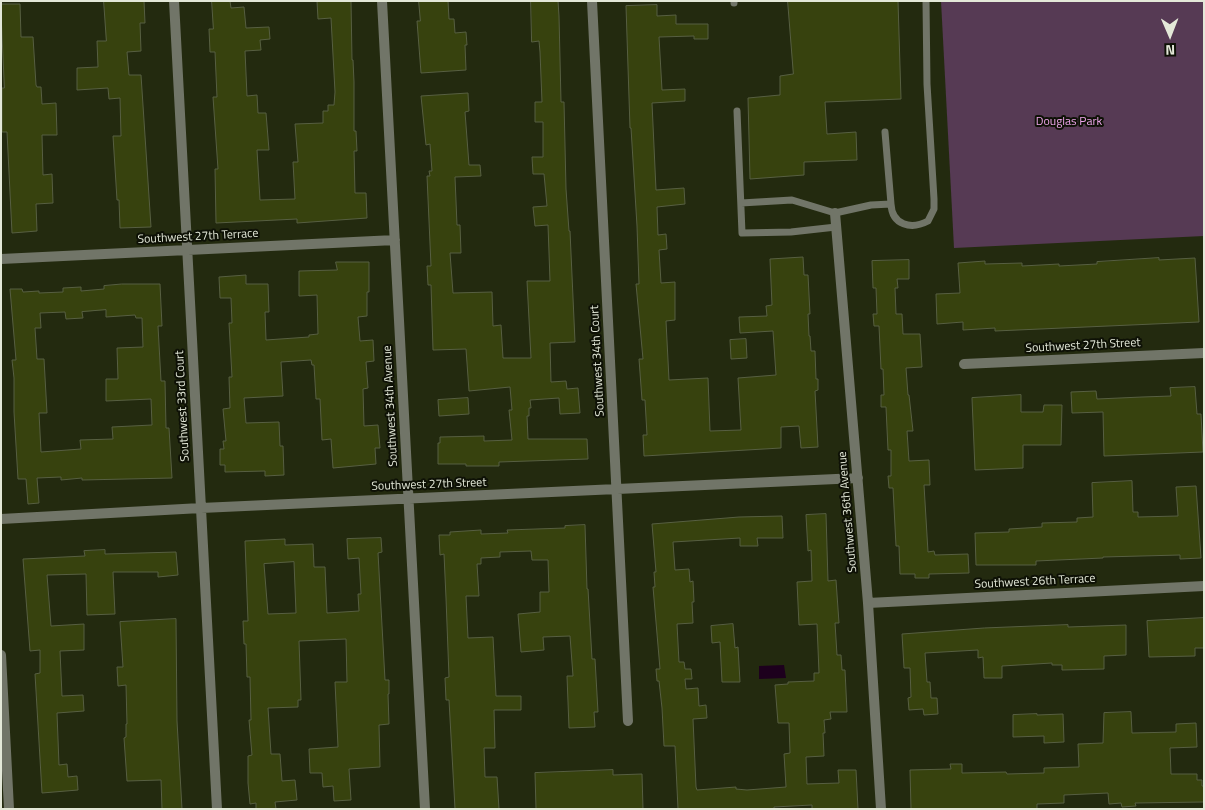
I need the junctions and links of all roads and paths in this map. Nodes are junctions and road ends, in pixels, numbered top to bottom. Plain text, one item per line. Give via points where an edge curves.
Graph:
1 (174, 1) edge
2 (382, 1) edge
3 (592, 1) edge
4 (926, 1) edge
5 (737, 112) dead end
6 (885, 132) dead end
7 (741, 203) junction
8 (891, 204) junction
9 (835, 213) junction
10 (836, 227) junction
11 (395, 240) junction
12 (187, 250) junction
13 (1, 259) edge
14 (1204, 353) edge
15 (964, 364) dead end
16 (858, 478) junction
17 (616, 490) junction
18 (409, 499) junction
19 (201, 508) junction
20 (1, 518) edge
21 (1204, 586) edge
22 (868, 603) junction
23 (1, 655) edge
24 (628, 720) dead end
25 (9, 809) edge
26 (217, 809) edge
27 (425, 809) edge
28 (882, 809) edge

1 - 12 street, Southwest 33rd Court
2 - 11 street, Southwest 34th Avenue
3 - 17 street, Southwest 34th Court
4 - 8 lane via 926,84 934,209 928,221 921,225 907,225 896,220 891,213
5 - 7 lane
6 - 8 lane
7 - 9 lane via 792,200
7 - 10 lane via 742,233
8 - 9 lane
9 - 10 street, Southwest 36th Avenue
10 - 16 street, Southwest 36th Avenue
11 - 12 street, Southwest 27th Terrace
11 - 18 street, Southwest 34th Avenue
12 - 13 street, Southwest 27th Terrace
12 - 19 street, Southwest 33rd Court
14 - 15 street, Southwest 27th Street
16 - 17 street, Southwest 27th Street
16 - 22 street, Southwest 36th Avenue
17 - 18 street, Southwest 27th Street
17 - 24 street, Southwest 34th Court
18 - 19 street, Southwest 27th Street
18 - 27 street, Southwest 34th Avenue
19 - 20 street, Southwest 27th Street
19 - 26 street, Southwest 33rd Court
21 - 22 street, Southwest 26th Terrace
22 - 28 street, Southwest 36th Avenue
23 - 25 street

